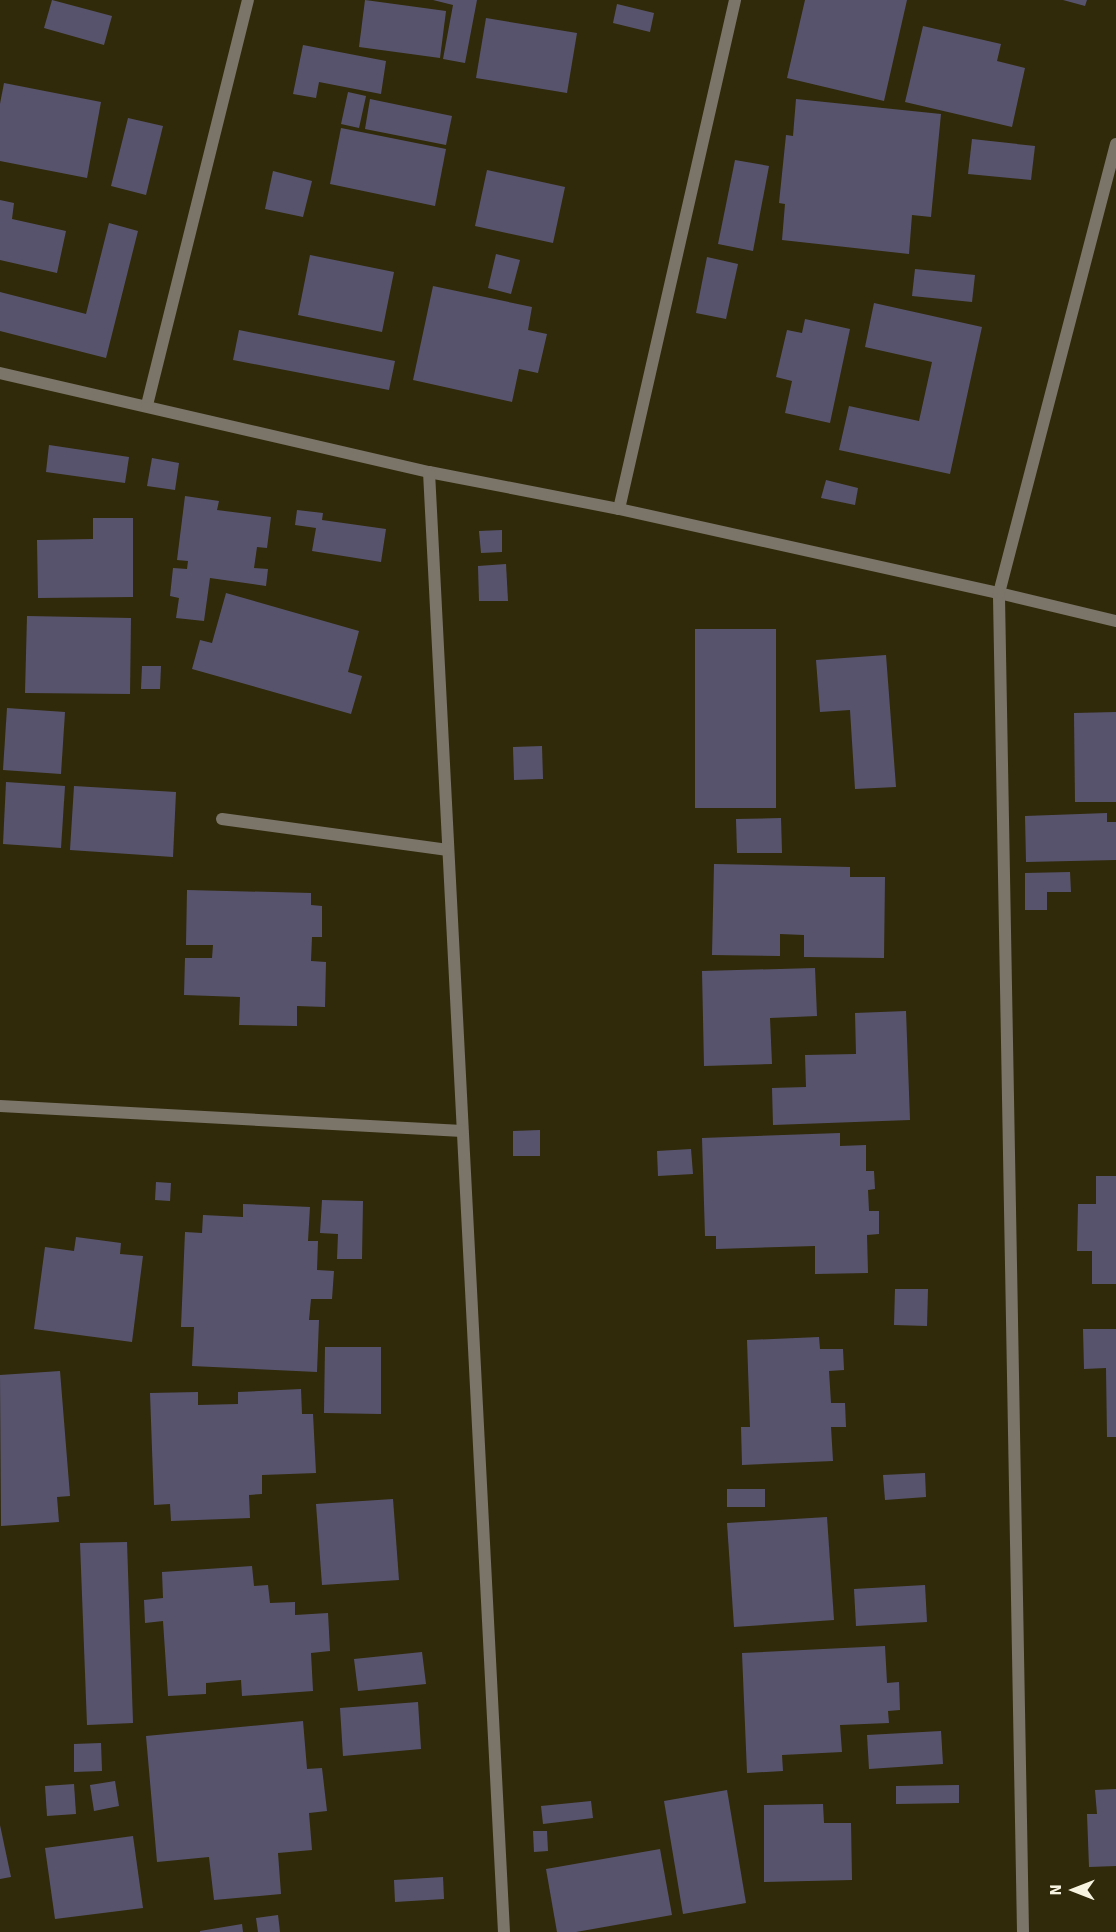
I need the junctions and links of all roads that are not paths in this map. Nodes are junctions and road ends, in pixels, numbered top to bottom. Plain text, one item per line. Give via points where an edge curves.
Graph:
1 (248, 0) edge
2 (735, 0) edge
3 (1116, 144) edge
4 (0, 373) edge
5 (147, 405) junction
6 (429, 472) junction
7 (619, 509) junction
8 (999, 593) junction
9 (1116, 621) edge
10 (222, 819) dead end
11 (448, 850) junction
12 (0, 1106) edge
13 (462, 1131) junction
14 (504, 1932) edge
15 (1023, 1932) edge

1 - 5 street
2 - 7 street
3 - 8 street
4 - 5 street
5 - 6 street
6 - 7 street
6 - 11 street
7 - 8 street
8 - 9 street
8 - 15 street
10 - 11 street
11 - 13 street
12 - 13 street
13 - 14 street

